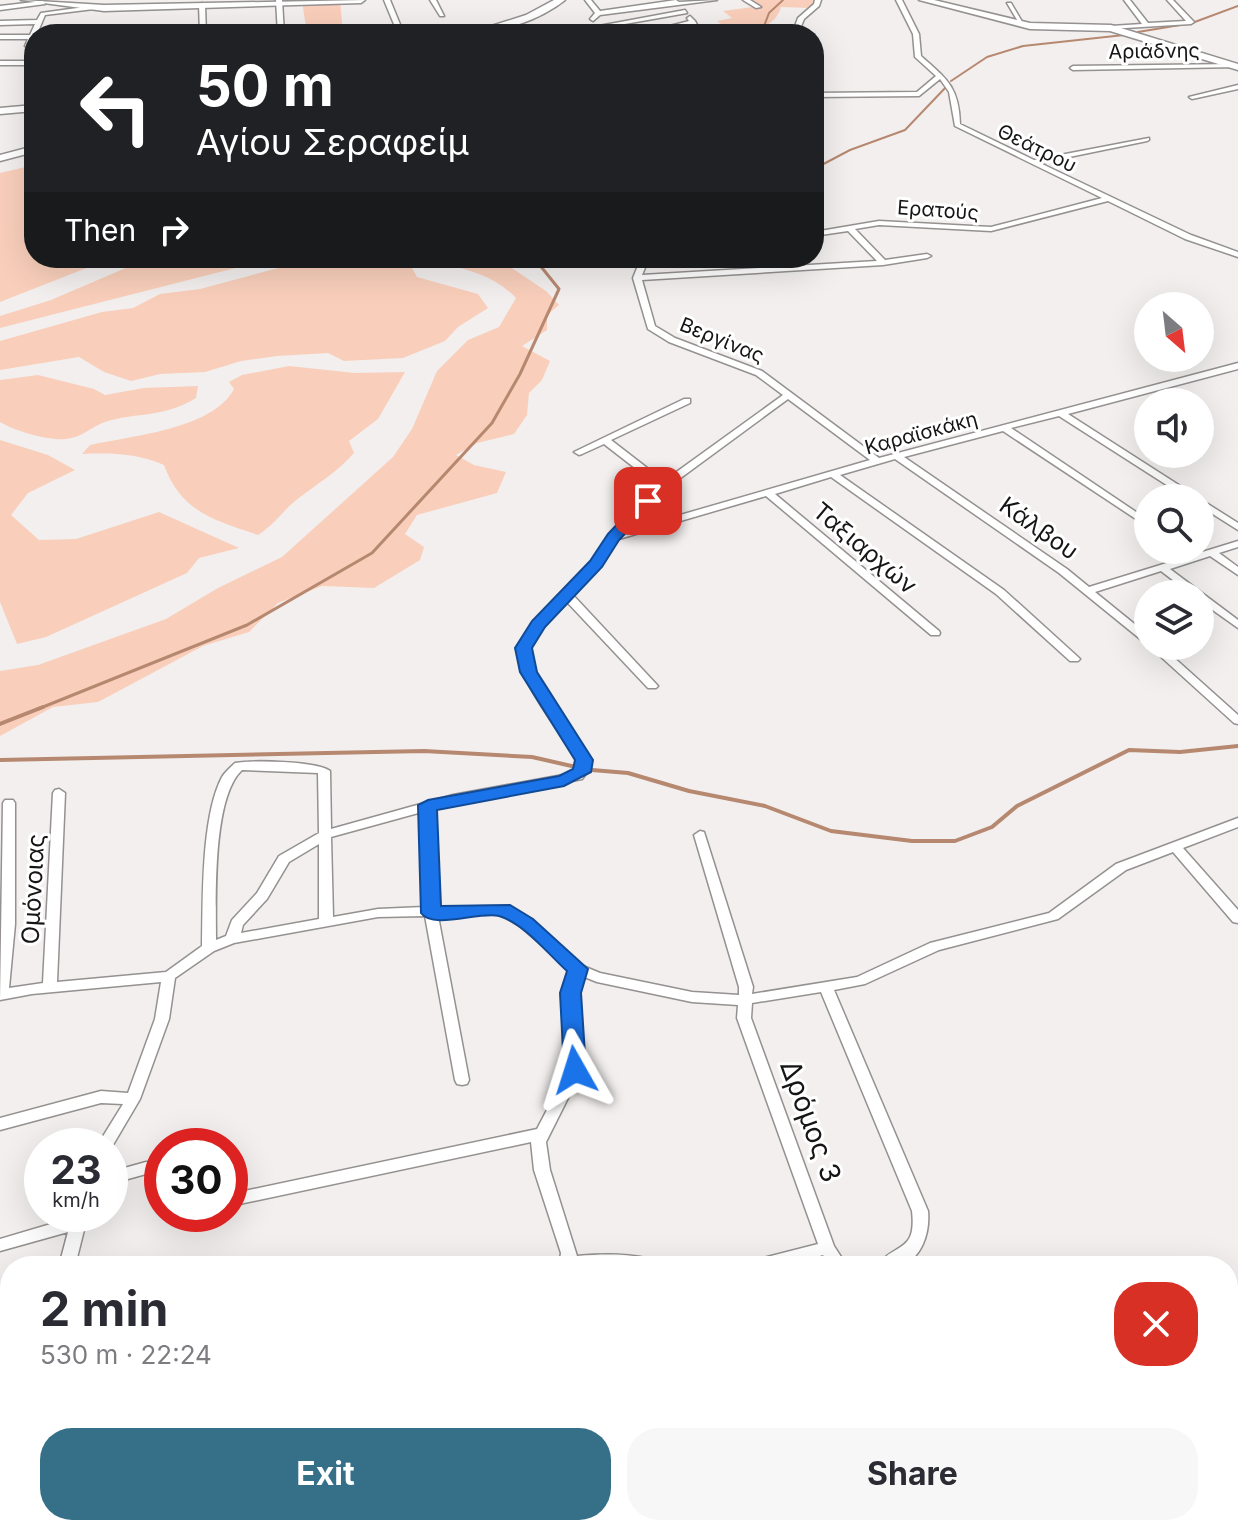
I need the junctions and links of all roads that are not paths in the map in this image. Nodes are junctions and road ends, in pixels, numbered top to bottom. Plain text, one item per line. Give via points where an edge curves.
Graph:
1 (25, 0) edge
2 (361, 0) edge
3 (387, 0) edge
4 (433, 0) edge
5 (561, 0) edge
6 (588, 0) edge
7 (714, 0) edge
8 (746, 0) edge
9 (818, 0) edge
10 (899, 0) edge
11 (923, 0) edge
12 (1127, 0) edge
13 (1170, 0) edge
14 (320, 1) edge
15 (61, 2) edge
16 (232, 2) edge
17 (279, 2) edge
18 (677, 2) edge
19 (43, 3) junction
20 (196, 3) edge
21 (121, 4) edge
22 (1009, 4) dead end
23 (958, 5) edge
24 (758, 7) dead end
25 (0, 8) edge
26 (92, 8) junction
27 (685, 12) junction
28 (598, 13) junction
29 (442, 15) dead end
30 (40, 22) joint
31 (693, 22) joint
32 (0, 23) edge
33 (201, 24) edge
34 (280, 24) edge
35 (397, 24) edge
36 (505, 24) edge
37 (593, 24) edge
38 (625, 24) edge
39 (684, 24) edge
40 (799, 24) edge
41 (1022, 24) junction
42 (1146, 25) junction
43 (1111, 28) junction
44 (0, 37) edge
45 (24, 37) edge
46 (0, 63) edge
47 (24, 63) edge
48 (1237, 67) edge
49 (1073, 68) dead end
50 (939, 77) junction
51 (1238, 87) edge
52 (824, 95) edge
53 (1192, 97) dead end
54 (24, 109) edge
55 (0, 111) edge
56 (1147, 139) dead end
57 (24, 152) edge
58 (0, 158) edge
59 (1032, 162) junction
60 (1106, 199) junction
61 (851, 230) junction
62 (824, 233) edge
63 (1238, 255) edge
64 (927, 256) dead end
65 (883, 263) junction
66 (824, 267) edge
67 (641, 268) edge
68 (801, 268) edge
69 (637, 278) junction
70 (1238, 366) edge
71 (788, 395) junction
72 (687, 401) dead end
73 (1062, 414) junction
74 (1006, 429) junction
75 (605, 440) junction
76 (579, 452) dead end
77 (899, 458) junction
78 (877, 461) junction
79 (834, 475) junction
80 (1172, 484) edge
81 (664, 486) junction
82 (769, 494) junction
83 (1214, 511) edge
84 (1134, 515) edge
85 (1238, 527) edge
86 (613, 538) junction
87 (1238, 544) edge
88 (1214, 552) edge
89 (1214, 554) edge
90 (1175, 564) edge
91 (1163, 568) junction
92 (1238, 572) edge
93 (1179, 580) edge
94 (1088, 591) junction
95 (566, 594) junction
96 (1214, 607) edge
97 (1238, 625) edge
98 (1134, 629) edge
99 (935, 633) dead end
100 (1074, 659) dead end
101 (1170, 660) edge
102 (652, 686) dead end
103 (1238, 721) edge
104 (59, 793) dead end
105 (9, 803) dead end
106 (428, 805) junction
107 (1238, 822) edge
108 (324, 835) junction
109 (700, 835) dead end
110 (1176, 847) junction
111 (431, 913) junction
112 (1238, 919) edge
113 (326, 921) junction
114 (232, 939) junction
115 (209, 948) junction
116 (578, 969) junction
117 (169, 976) junction
118 (50, 987) junction
119 (826, 988) junction
120 (1, 995) edge
121 (744, 996) junction
122 (462, 1080) dead end
123 (133, 1099) junction
124 (0, 1124) edge
125 (116, 1128) edge
126 (540, 1134) junction
127 (248, 1196) edge
128 (39, 1232) edge
129 (75, 1232) edge
130 (0, 1245) edge
131 (827, 1248) junction
132 (69, 1256) edge
133 (568, 1256) edge
134 (797, 1256) edge
135 (832, 1256) edge
136 (902, 1256) edge

1 - 19 street
2 - 14 street
3 - 35 street
4 - 29 street
5 - 36 street
6 - 28 street
7 - 18 street
8 - 24 street
9 - 40 street
10 - 50 street, Θεάτρου via 916,34 918,57
11 - 23 street
12 - 42 street
13 - 42 street via 1191,22
14 - 17 street
15 - 19 street
15 - 26 street
16 - 17 street
16 - 20 street
17 - 34 street
18 - 27 street
18 - 28 street
19 - 25 street
20 - 21 street
20 - 33 street
21 - 26 street
22 - 41 street
23 - 41 street
26 - 30 street via 45,13
27 - 31 street
27 - 38 street
28 - 37 street
30 - 32 street
31 - 39 street
41 - 43 street
42 - 43 street
43 - 48 street
44 - 45 street
46 - 47 street
48 - 49 street, Αριάδνης
50 - 52 street via 919,94
50 - 59 street, Θεάτρου via 955,93 957,125
51 - 53 street
54 - 55 street
56 - 59 street
57 - 58 street
59 - 60 street, Θεάτρου
60 - 61 street, Ερατούς via 991,229 879,223
60 - 63 street, Θεάτρου
61 - 62 street, Ερατούς
61 - 65 street
64 - 65 street
65 - 66 street
67 - 69 street
68 - 69 street
69 - 71 street, Βεργίνας via 645,315 656,332 754,369
70 - 73 street, Καραϊσκάκη
71 - 78 street, Βεργίνας
71 - 81 street
72 - 75 street
73 - 74 street, Καραϊσκάκη
73 - 80 street
74 - 77 street, Καραϊσκάκη
74 - 84 street
75 - 76 street
75 - 81 street
77 - 78 street, Καραϊσκάκη
77 - 94 street, Κάλβου
78 - 79 street, Καραϊσκάκη
79 - 82 street, Καραϊσκάκη
79 - 100 street via 1000,592
81 - 86 street
82 - 86 street, Καραϊσκάκη
82 - 99 street, Ταξιαρχών
83 - 85 street
86 - 95 street
87 - 88 street
89 - 92 street
90 - 91 street
91 - 93 street
91 - 94 street
94 - 98 street, Κάλβου
95 - 102 street
95 - 106 street via 538,624 523,655 532,680 581,755 582,772 564,781
96 - 97 street
101 - 103 street
104 - 118 street, Ομόνοιας
105 - 120 street via 8,924
106 - 108 street
106 - 111 street
107 - 110 street
108 - 113 street
108 - 114 street via 284,859 262,896 237,923
108 - 115 street via 322,770 243,765 232,769 212,842
109 - 121 street, Δρόμος 3
110 - 112 street
110 - 119 street via 1121,867 1053,916 935,946 873,976
111 - 113 street via 378,913
111 - 116 street via 503,909
111 - 122 street
113 - 114 street
114 - 115 street
115 - 117 street
116 - 121 street via 692,997
116 - 126 street via 570,993 575,1070
117 - 118 street
117 - 123 street via 162,1019
118 - 120 street
119 - 121 street
119 - 136 street via 920,1211 920,1238
121 - 131 street, Δρόμος 3 via 744,1018
123 - 124 street via 101,1097
123 - 125 street
126 - 127 street
126 - 133 street via 538,1154
128 - 130 street
129 - 132 street
131 - 134 street
131 - 135 street, Δρόμος 3

